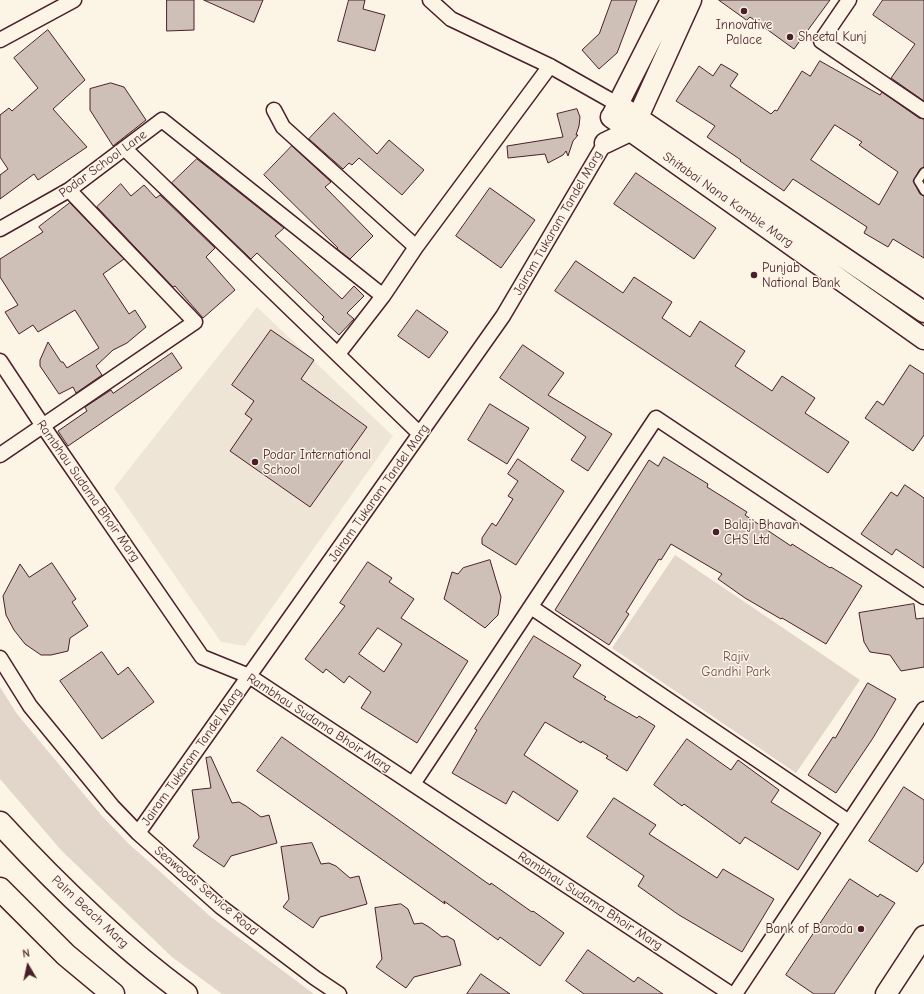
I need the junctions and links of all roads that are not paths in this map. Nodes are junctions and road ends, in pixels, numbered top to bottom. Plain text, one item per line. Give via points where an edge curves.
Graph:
1 (74, 0) edge
2 (430, 0) edge
3 (671, 0) edge
4 (691, 0) edge
5 (849, 0) edge
6 (0, 40) edge
7 (550, 66) junction
8 (274, 110) dead end
9 (615, 111) junction
10 (924, 111) edge
11 (634, 124) junction
12 (605, 143) junction
13 (125, 149) junction
14 (924, 172) edge
15 (69, 190) junction
16 (924, 192) edge
17 (0, 229) edge
18 (416, 247) junction
19 (383, 296) junction
20 (924, 312) edge
21 (924, 339) edge
22 (338, 354) junction
23 (0, 361) edge
24 (43, 426) junction
25 (420, 434) junction
26 (0, 454) edge
27 (924, 597) edge
28 (531, 607) junction
29 (0, 658) edge
30 (249, 676) junction
31 (924, 709) edge
32 (413, 784) junction
33 (849, 822) junction
34 (0, 823) edge
35 (138, 833) junction
36 (0, 890) edge
37 (924, 936) edge
38 (113, 994) edge
39 (186, 994) edge
40 (339, 994) edge
41 (731, 994) edge
42 (735, 994) edge
43 (886, 994) edge

1 - 6 street
2 - 7 street via 451,19
3 - 9 street, Jairam Tukaram Tandel Marg
4 - 11 street
5 - 10 street via 821,41
7 - 9 street
7 - 18 street
8 - 18 street via 283,127
9 - 11 street, Shitabai Nana Kamble Marg
9 - 12 street, Jairam Tukaram Tandel Marg
11 - 12 street, Jairam Tukaram Tandel Marg
11 - 20 street, Shitabai Nana Kamble Marg
11 - 21 street, Shitabai Nana Kamble Marg
12 - 25 street, Jairam Tukaram Tandel Marg via 503,316
13 - 15 street, Podar School Lane
13 - 19 street, Podar School Lane via 162,120
13 - 22 street
14 - 16 lane via 918,181
15 - 17 street, Podar School Lane
15 - 24 street via 195,322
18 - 19 street
19 - 22 street
22 - 25 street
23 - 24 street, Rambhau Sudama Bhoir Marg
24 - 26 street
24 - 30 street, Rambhau Sudama Bhoir Marg via 202,657
25 - 30 street, Jairam Tukaram Tandel Marg
27 - 28 street via 656,418
28 - 32 street
28 - 33 street
29 - 35 street, Seawoods Service Road via 30,706 112,806
30 - 32 street, Rambhau Sudama Bhoir Marg
30 - 35 street, Jairam Tukaram Tandel Marg
31 - 33 street
32 - 41 street, Rambhau Sudama Bhoir Marg
33 - 42 street
34 - 39 main road, Palm Beach Marg via 97,921
35 - 40 street, Seawoods Service Road via 221,907
36 - 38 main road via 66,955
37 - 43 street

